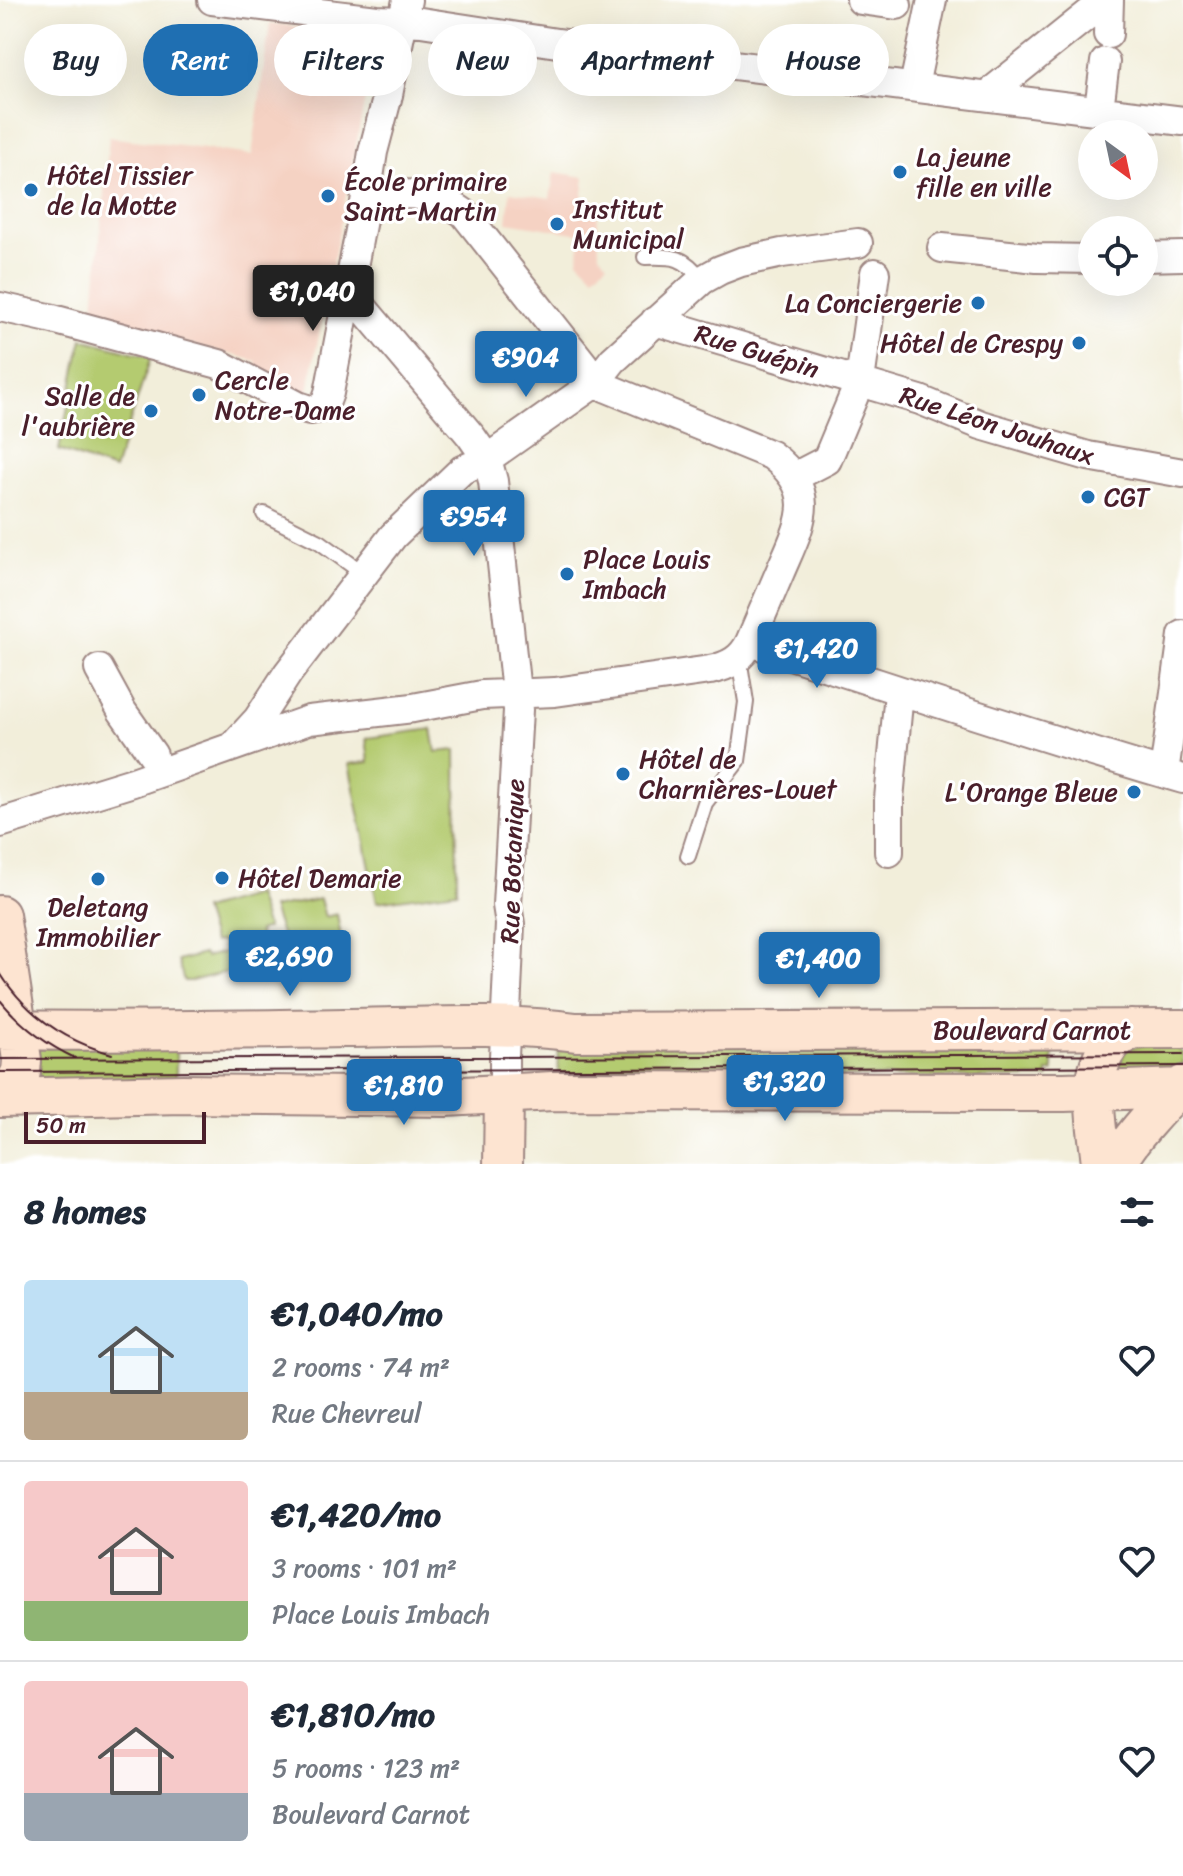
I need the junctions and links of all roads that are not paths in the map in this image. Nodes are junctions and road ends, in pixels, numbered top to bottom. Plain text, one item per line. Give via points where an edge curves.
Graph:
1 (212, 0) edge
2 (861, 0) edge
3 (1108, 0) edge
4 (918, 5) edge
5 (404, 10) edge
6 (915, 81) dead end
7 (996, 88) dead end
8 (1100, 101) dead end
9 (1183, 121) edge
10 (364, 209) junction
11 (858, 243) dead end
12 (942, 248) dead end
13 (1183, 256) edge
14 (645, 257) dead end
15 (1158, 257) edge
16 (1078, 259) edge
17 (875, 273) dead end
18 (702, 280) junction
19 (349, 282) junction
20 (0, 307) edge
21 (655, 321) junction
22 (860, 381) junction
23 (595, 383) junction
24 (487, 459) junction
25 (1183, 473) edge
26 (794, 477) junction
27 (264, 514) dead end
28 (364, 574) junction
29 (1183, 635) edge
30 (745, 650) junction
31 (99, 669) dead end
32 (288, 673) junction
33 (899, 692) junction
34 (517, 695) junction
35 (309, 720) junction
36 (231, 747) junction
37 (153, 755) dead end
38 (1173, 776) edge
39 (0, 823) edge
40 (889, 852) dead end
41 (688, 856) dead end
42 (0, 915) edge
43 (10, 983) junction
44 (505, 1027) junction
45 (1131, 1029) junction
46 (1183, 1029) edge
47 (75, 1031) junction
48 (9, 1035) edge
49 (1181, 1087) edge
50 (1095, 1090) junction
51 (504, 1094) junction
52 (4, 1098) edge
53 (503, 1164) edge
54 (1101, 1164) edge
55 (1118, 1164) edge

1 - 5 street via 377,20
2 - 4 street
3 - 7 street
3 - 8 street
4 - 6 street
5 - 9 street via 421,22 604,49
5 - 10 street
10 - 19 street
10 - 23 street via 383,198 408,194 443,201 464,213
11 - 18 street via 741,262
12 - 16 street
13 - 15 street
14 - 18 lane via 684,260
17 - 22 street
18 - 21 street
19 - 20 street via 329,393 318,410 298,406 219,364
19 - 24 street via 358,302
21 - 22 street, Rue Guépin
21 - 23 street
22 - 25 street, Rue Léon Jouhaux via 1088,456
22 - 26 street via 827,460
23 - 24 street
23 - 26 street via 771,455
24 - 28 street via 462,470 393,536
24 - 34 street
26 - 30 street via 802,501 800,526
27 - 28 lane via 320,542
28 - 32 street
29 - 38 street
30 - 33 street via 806,659
30 - 34 street via 731,664 710,670
30 - 41 lane via 746,702 738,761 705,803
31 - 37 street
32 - 35 street
32 - 36 street via 258,719
33 - 38 street
33 - 40 street
34 - 35 street via 482,695
34 - 44 street, Rue Botanique
35 - 36 street
36 - 39 street
42 - 43 main road
43 - 47 main road via 42,1012
43 - 48 main road
44 - 45 main road, Boulevard Carnot via 576,1032
44 - 47 main road, Boulevard Carnot
44 - 51 street, Rue Botanique
45 - 46 main road, Boulevard Carnot
45 - 50 main road via 1103,1054
47 - 48 main road, Boulevard Carnot
48 - 52 main road via 21,1072
49 - 50 main road
49 - 55 main road via 1131,1140
50 - 51 main road
50 - 54 main road
51 - 52 main road
51 - 53 main road

